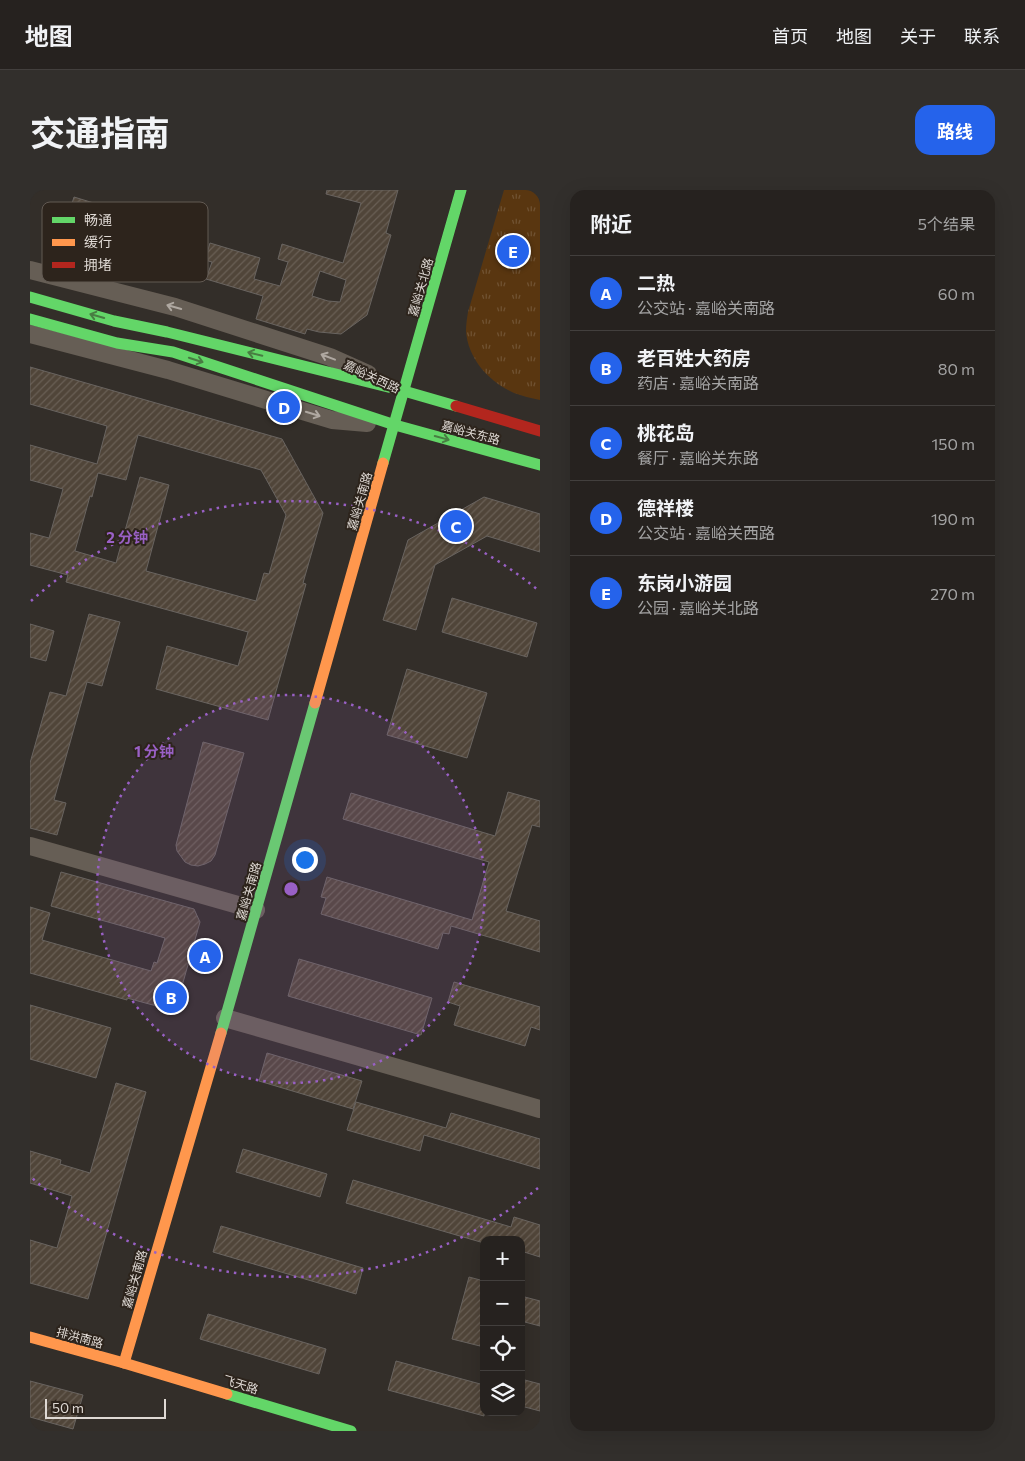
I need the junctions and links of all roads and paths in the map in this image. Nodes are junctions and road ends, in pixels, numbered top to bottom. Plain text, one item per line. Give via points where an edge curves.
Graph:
1 (461, 190) edge
2 (77, 282) edge
3 (30, 297) edge
4 (30, 319) edge
5 (30, 334) edge
6 (404, 392) junction
7 (395, 425) junction
8 (540, 431) edge
9 (540, 465) edge
10 (30, 846) edge
11 (256, 910) junction
12 (226, 1018) junction
13 (540, 1109) edge
14 (30, 1337) edge
15 (124, 1363) junction
16 (351, 1431) edge

1 - 6 main road, 嘉峪关北路
6 -> 2 street, 嘉峪关西路 via 330,356 175,307
6 -> 3 main road, 嘉峪关西路 via 114,321
4 -> 7 main road via 117,343 173,352
5 -> 7 street via 168,370 332,420
6 - 7 main road, 嘉峪关北路
6 - 8 main road, 嘉峪关东路
7 -> 9 main road, 嘉峪关东路
7 - 11 main road, 嘉峪关南路
10 - 11 street
11 - 12 main road, 嘉峪关南路
12 - 13 street
12 - 15 main road, 嘉峪关南路
14 - 15 main road, 排洪南路
15 - 16 main road, 飞天路

